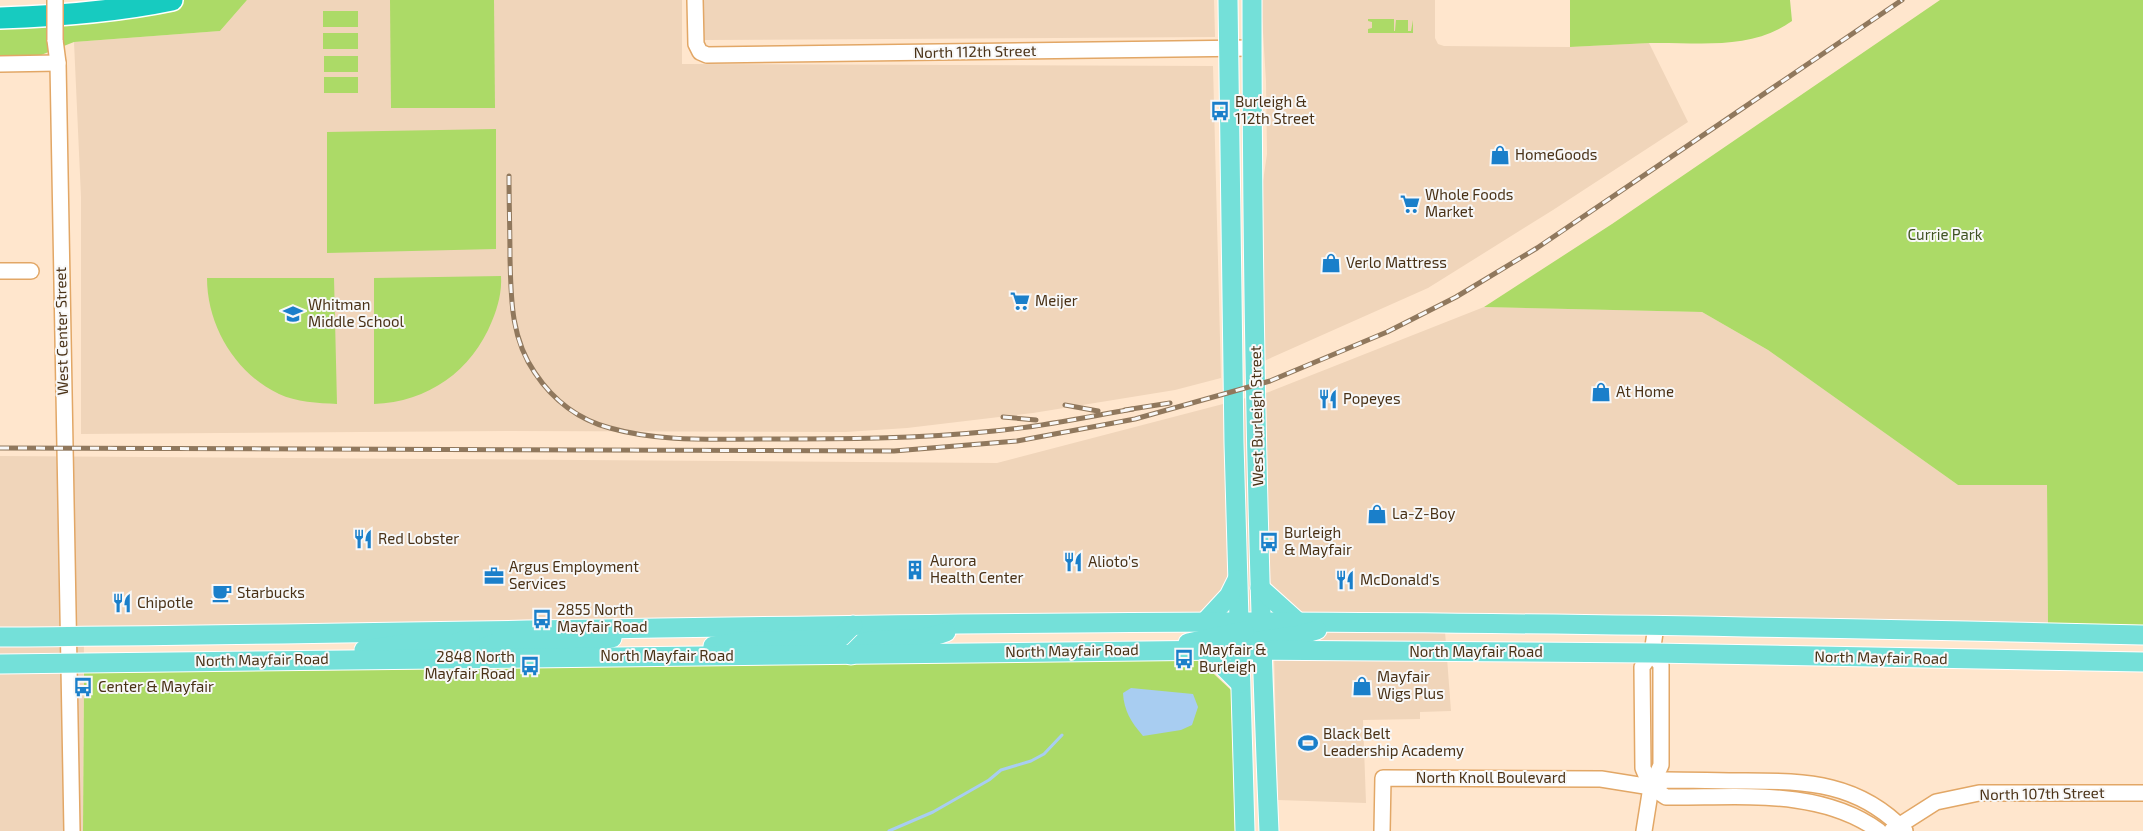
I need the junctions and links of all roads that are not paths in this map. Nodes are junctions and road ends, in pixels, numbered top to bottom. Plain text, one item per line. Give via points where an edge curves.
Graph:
1 (55, 0) edge
2 (172, 0) edge
3 (695, 0) edge
4 (1228, 0) edge
5 (1252, 0) edge
6 (0, 18) edge
7 (1229, 48) junction
8 (1252, 48) junction
9 (58, 63) junction
10 (0, 64) edge
11 (0, 271) edge
12 (30, 271) dead end
13 (1237, 580) junction
14 (1260, 588) junction
15 (1204, 622) junction
16 (1299, 623) junction
17 (1337, 623) junction
18 (969, 624) junction
19 (853, 625) junction
20 (1656, 626) junction
21 (670, 628) junction
22 (474, 630) junction
23 (398, 632) junction
24 (1238, 635) junction
25 (2143, 635) edge
26 (69, 636) junction
27 (0, 637) edge
28 (1261, 638) junction
29 (0, 649) edge
30 (1166, 650) junction
31 (1202, 650) junction
32 (1652, 653) junction
33 (851, 655) junction
34 (663, 656) junction
35 (474, 657) junction
36 (319, 659) junction
37 (69, 662) junction
38 (2143, 662) edge
39 (0, 664) edge
40 (1240, 683) junction
41 (1651, 787) junction
42 (2143, 793) edge
43 (1898, 829) edge
44 (72, 831) edge
45 (1245, 831) edge
46 (1269, 831) edge
47 (1382, 831) edge
48 (1644, 831) edge
49 (1880, 831) edge

1 - 9 street, West Center Street, bridge
2 - 6 highway via 114,11
3 - 7 street, North 112th Street via 696,44 700,52 707,55
4 - 7 main road, West Burleigh Street
5 - 8 main road, West Burleigh Street
7 - 8 street, North 112th Street
7 - 13 main road, West Burleigh Street
8 - 14 main road, West Burleigh Street
9 - 10 street
9 - 26 street, West Center Street
11 - 12 street
13 - 15 main road via 1229,596
13 - 24 main road, West Burleigh Street
14 - 16 main road
14 - 28 main road, West Burleigh Street
15 - 18 main road, North Mayfair Road
15 - 24 main road, North Mayfair Road
16 - 17 main road, North Mayfair Road
16 - 28 main road, North Mayfair Road
17 - 20 main road, North Mayfair Road
17 - 28 main road via 1300,635
18 - 19 main road, North Mayfair Road
18 - 33 main road via 937,636 864,642
19 - 21 main road, North Mayfair Road
19 - 34 main road via 841,637 832,640 743,641
20 - 25 main road, North Mayfair Road
20 - 32 street
21 - 22 main road, North Mayfair Road
21 - 35 main road via 584,643 496,643 480,649
22 - 23 main road, North Mayfair Road
22 - 36 main road via 470,638 454,644 390,645
23 - 26 main road, North Mayfair Road
23 - 37 main road via 313,646 92,647 75,653
24 - 28 main road, North Mayfair Road
24 - 28 main road via 1249,630
24 - 30 main road via 1204,638
24 - 31 main road, North Mayfair Road
24 - 40 main road, West Burleigh Street
26 - 27 main road, North Mayfair Road
26 - 29 main road via 50,647
26 - 37 street, West Center Street
28 - 32 main road, North Mayfair Road
28 - 46 main road, West Burleigh Street
30 - 31 main road, North Mayfair Road
30 - 33 main road, North Mayfair Road
31 - 40 main road
32 - 38 main road, North Mayfair Road
32 - 41 street via 1661,665 1661,765
33 - 34 main road, North Mayfair Road
34 - 35 main road, North Mayfair Road
35 - 36 main road, North Mayfair Road
36 - 37 main road, North Mayfair Road
37 - 39 main road, North Mayfair Road
37 - 44 street, West Center Street
40 - 45 main road, West Burleigh Street
41 - 43 street, North Knoll Boulevard via 1666,780 1821,784 1871,804
41 - 47 street, North Knoll Boulevard via 1601,779 1384,778
41 - 48 street
41 - 49 street, North Knoll Boulevard via 1666,797 1801,800 1839,810
42 - 43 street, North 107th Street via 1979,794 1936,802

